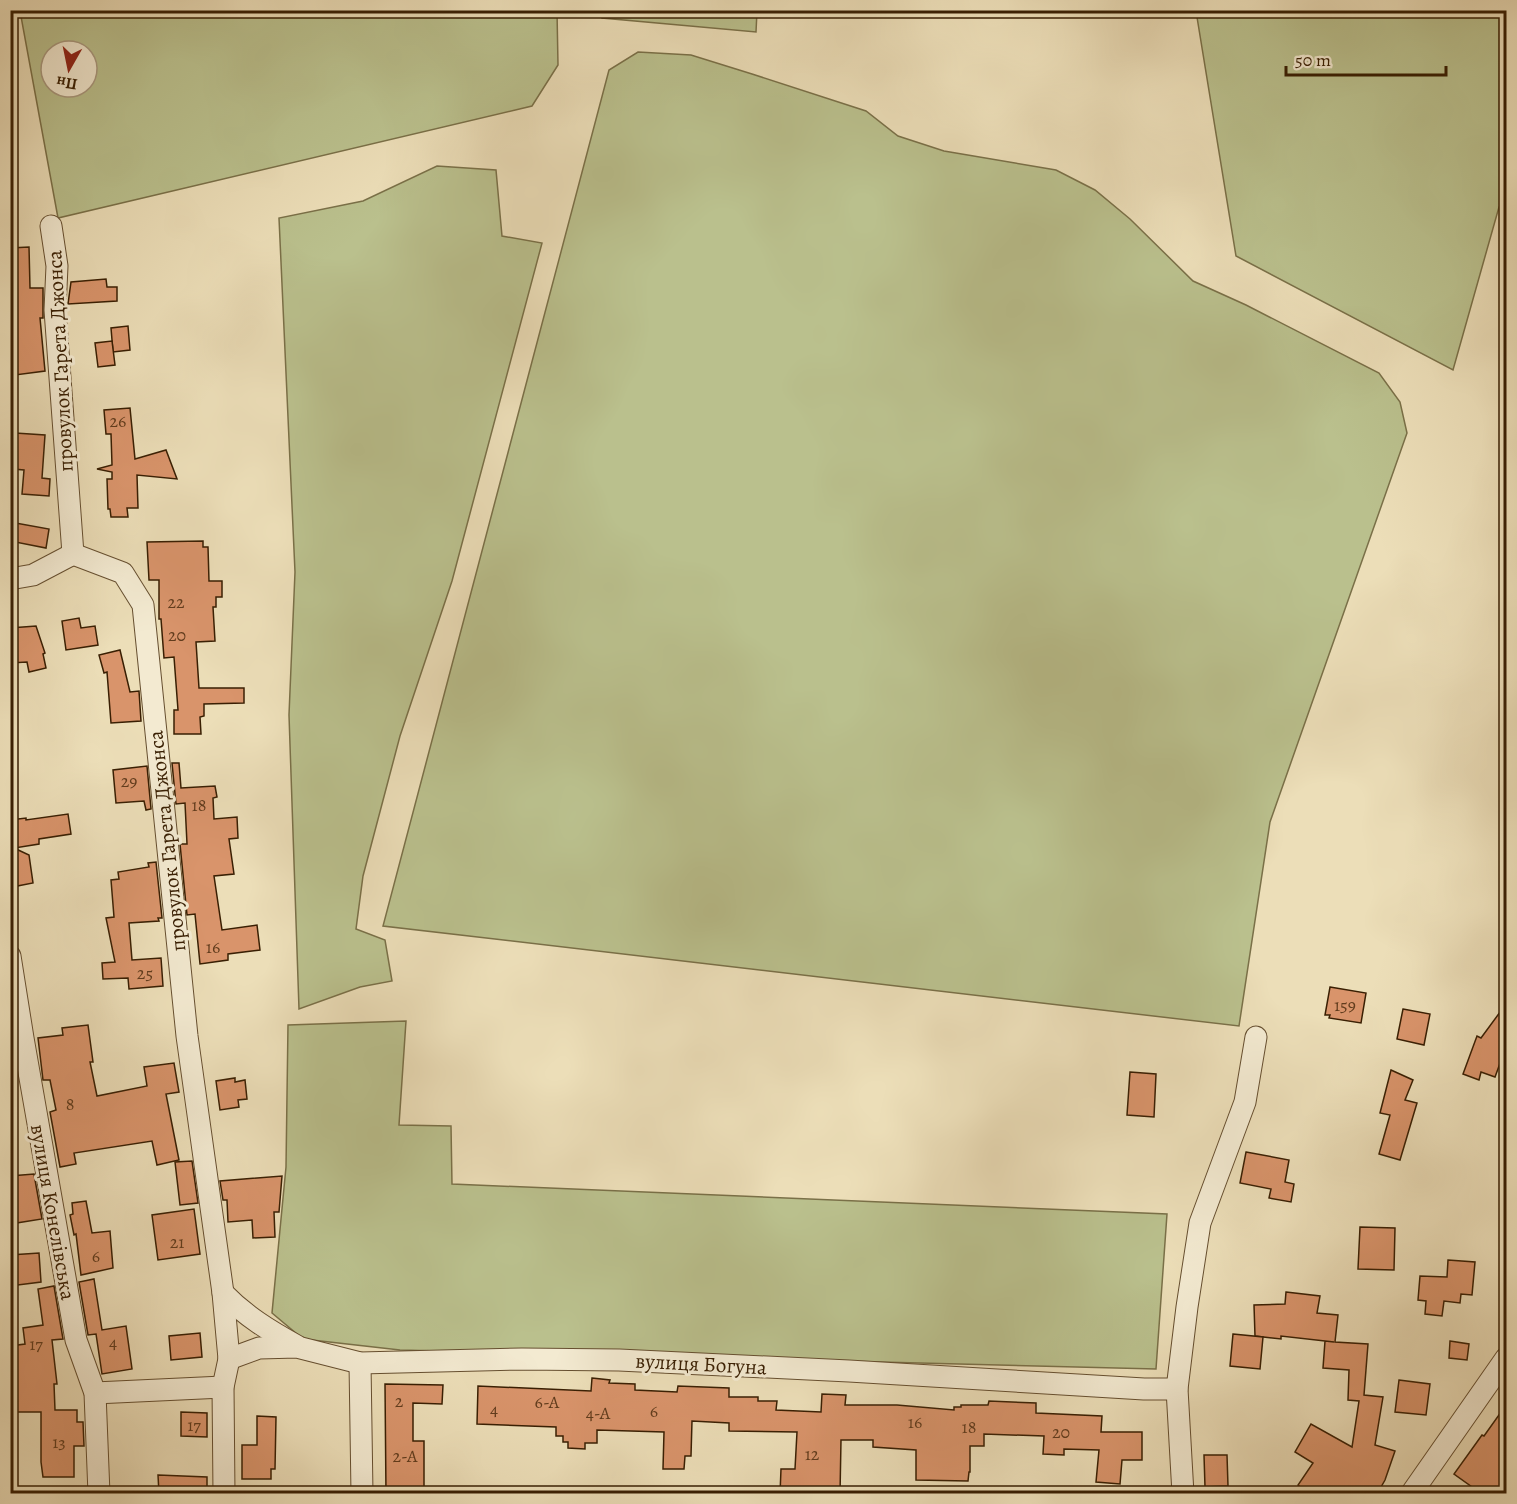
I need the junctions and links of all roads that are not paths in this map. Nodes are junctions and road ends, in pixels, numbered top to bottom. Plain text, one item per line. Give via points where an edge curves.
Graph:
1 (51, 226) dead end
2 (73, 554) junction
3 (10, 579) edge
4 (10, 956) edge
5 (1256, 1037) dead end
6 (223, 1293) junction
7 (297, 1347) junction
8 (1506, 1358) edge
9 (229, 1359) junction
10 (360, 1363) junction
11 (223, 1387) junction
12 (1177, 1389) junction
13 (95, 1393) junction
14 (99, 1494) edge
15 (224, 1494) edge
16 (362, 1494) edge
17 (1183, 1494) edge
18 (1411, 1494) edge

1 - 2 street, провулок Гарета Джонса via 57,267 55,310
2 - 3 street via 33,575
2 - 6 street, провулок Гарета Джонса via 123,573 143,605 187,1036
4 - 13 street, вулиця Конелівська via 76,1340
5 - 12 street via 1245,1102 1200,1222
6 - 7 street via 246,1315
6 - 9 street, провулок Гарета Джонса
7 - 9 street, вулиця Богуна via 259,1348
7 - 10 street, вулиця Богуна
8 - 18 street
9 - 11 street, провулок Гарета Джонса
10 - 12 street, вулиця Богуна via 619,1360
10 - 16 street
11 - 13 street
11 - 15 street, провулок Гарета Джонса
12 - 17 street
13 - 14 street, вулиця Конелівська

